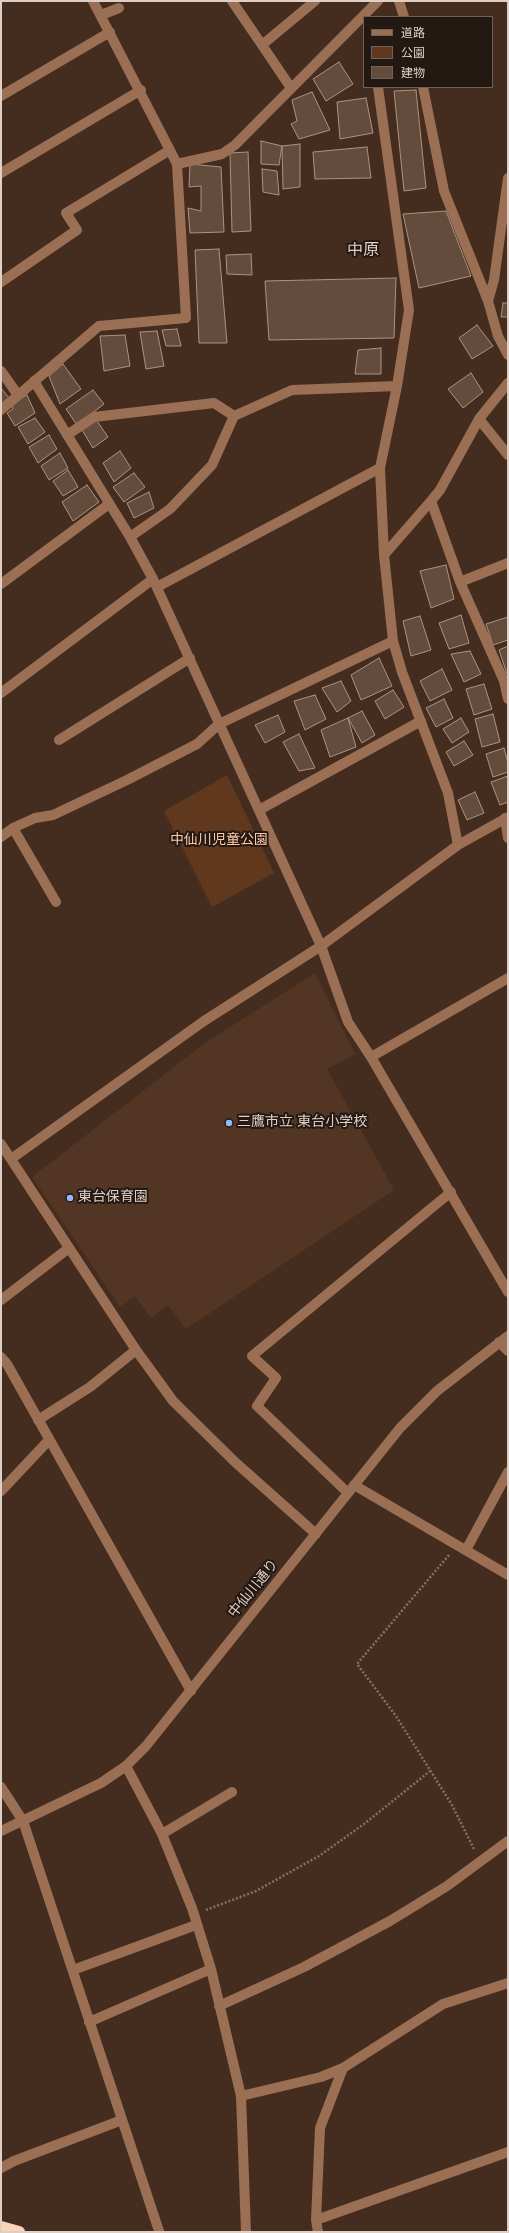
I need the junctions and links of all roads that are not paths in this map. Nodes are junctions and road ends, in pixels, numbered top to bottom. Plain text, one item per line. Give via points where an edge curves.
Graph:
1 (93, 1) edge
2 (232, 1) edge
3 (315, 1) edge
4 (378, 1) edge
5 (399, 1) edge
6 (119, 8) dead end
7 (369, 14) edge
8 (101, 15) junction
9 (404, 16) edge
10 (363, 20) edge
11 (110, 32) junction
12 (262, 45) junction
13 (291, 88) junction
14 (378, 88) edge
15 (423, 88) edge
16 (141, 90) junction
17 (1, 96) edge
18 (170, 150) junction
19 (177, 164) junction
20 (1, 174) edge
21 (508, 178) edge
22 (1, 282) edge
23 (488, 301) junction
24 (508, 355) edge
25 (1, 371) edge
26 (34, 381) junction
27 (508, 383) edge
28 (397, 386) junction
29 (18, 395) junction
30 (1, 410) edge
31 (234, 416) junction
32 (479, 419) junction
33 (67, 435) junction
34 (508, 455) edge
35 (380, 468) junction
36 (431, 501) junction
37 (109, 504) junction
38 (130, 537) junction
39 (384, 555) junction
40 (508, 563) edge
41 (460, 582) junction
42 (155, 583) junction
43 (1, 584) edge
44 (394, 641) junction
45 (190, 658) junction
46 (1, 692) edge
47 (508, 699) edge
48 (421, 721) junction
49 (219, 724) junction
50 (59, 740) dead end
51 (259, 810) junction
52 (506, 817) edge
53 (13, 828) junction
54 (1, 837) edge
55 (508, 838) edge
56 (458, 844) junction
57 (56, 902) dead end
58 (321, 946) junction
59 (508, 978) edge
60 (371, 1056) junction
61 (1, 1144) edge
62 (11, 1159) junction
63 (451, 1192) junction
64 (69, 1248) junction
65 (508, 1292) edge
66 (1, 1300) edge
67 (508, 1336) edge
68 (500, 1342) junction
69 (136, 1350) junction
70 (508, 1351) edge
71 (1, 1358) edge
72 (38, 1420) junction
73 (49, 1440) junction
74 (508, 1472) edge
75 (351, 1489) junction
76 (1, 1491) edge
77 (316, 1534) junction
78 (462, 1548) junction
79 (508, 1575) edge
80 (191, 1691) junction
81 (126, 1766) junction
82 (1, 1787) edge
83 (232, 1792) dead end
84 (23, 1821) junction
85 (1, 1831) edge
86 (162, 1834) junction
87 (508, 1842) edge
88 (195, 1920) junction
89 (211, 1969) junction
90 (73, 1970) junction
91 (508, 1983) edge
92 (219, 2006) junction
93 (89, 2022) junction
94 (343, 2068) junction
95 (241, 2096) junction
96 (122, 2120) junction
97 (508, 2152) edge
98 (1, 2168) edge
99 (316, 2220) junction
100 (1, 2227) edge
101 (159, 2231) dead end
102 (19, 2232) edge
103 (246, 2232) edge
104 (318, 2232) edge

1 - 8 street
2 - 12 street
3 - 12 street
4 - 7 street
5 - 9 street
6 - 8 street
8 - 11 street
10 - 13 street
11 - 16 street
11 - 17 street
12 - 13 street
13 - 19 street via 235,146 222,154
14 - 28 street via 409,310
15 - 23 street via 444,191
16 - 18 street
16 - 20 street
18 - 19 street
18 - 22 street via 66,213 77,230
19 - 26 street via 186,318 99,326
21 - 23 street via 494,280
23 - 24 street via 498,336
25 - 29 street
26 - 29 street
26 - 33 street
27 - 32 street
28 - 31 street via 292,390
28 - 35 street
29 - 30 street
31 - 33 street via 214,403 94,417
31 - 38 street via 212,465 170,509
32 - 34 street
32 - 36 street via 440,490
33 - 37 street
35 - 39 street
35 - 42 street
36 - 39 street
36 - 41 street
37 - 38 street
37 - 43 street
38 - 42 street
39 - 44 street
40 - 41 street
41 - 47 street via 504,681
42 - 45 street
42 - 46 street
44 - 48 street via 402,672
44 - 49 street
45 - 49 street
45 - 50 street
48 - 51 street
48 - 56 street via 448,793
49 - 51 street
49 - 53 street via 197,744 127,780 53,815 35,818
51 - 58 street
52 - 55 street
52 - 56 street
53 - 54 street
53 - 57 street
56 - 58 street
58 - 60 street via 348,1022
58 - 62 street via 204,1020
59 - 60 street
60 - 63 street
61 - 62 street
62 - 64 street
63 - 65 street
63 - 75 street via 252,1356 276,1378 257,1406
64 - 66 street
64 - 69 street
67 - 68 street, 中仙川通り
68 - 70 street
68 - 75 street, 中仙川通り via 437,1391 400,1428
69 - 72 street via 90,1386
69 - 77 street via 173,1401 235,1462
71 - 72 street via 7,1364
72 - 73 street
73 - 76 street
73 - 80 street
74 - 78 street
75 - 77 street, 中仙川通り
75 - 78 street
77 - 80 street, 中仙川通り
78 - 79 street
80 - 81 street, 中仙川通り via 146,1746
81 - 84 street, 中仙川通り via 101,1783
81 - 86 street
82 - 84 street
83 - 86 street
84 - 85 street, 中仙川通り
84 - 90 street
86 - 88 street
87 - 92 street via 447,1886 390,1921 304,1967
88 - 89 street
88 - 90 street
89 - 92 street
89 - 93 street
90 - 93 street
91 - 94 street via 442,2004
92 - 95 street
93 - 96 street
94 - 95 street via 321,2077
94 - 99 street via 320,2128
95 - 103 street
96 - 98 street
96 - 101 street
97 - 99 street
99 - 104 street
100 - 102 highway

